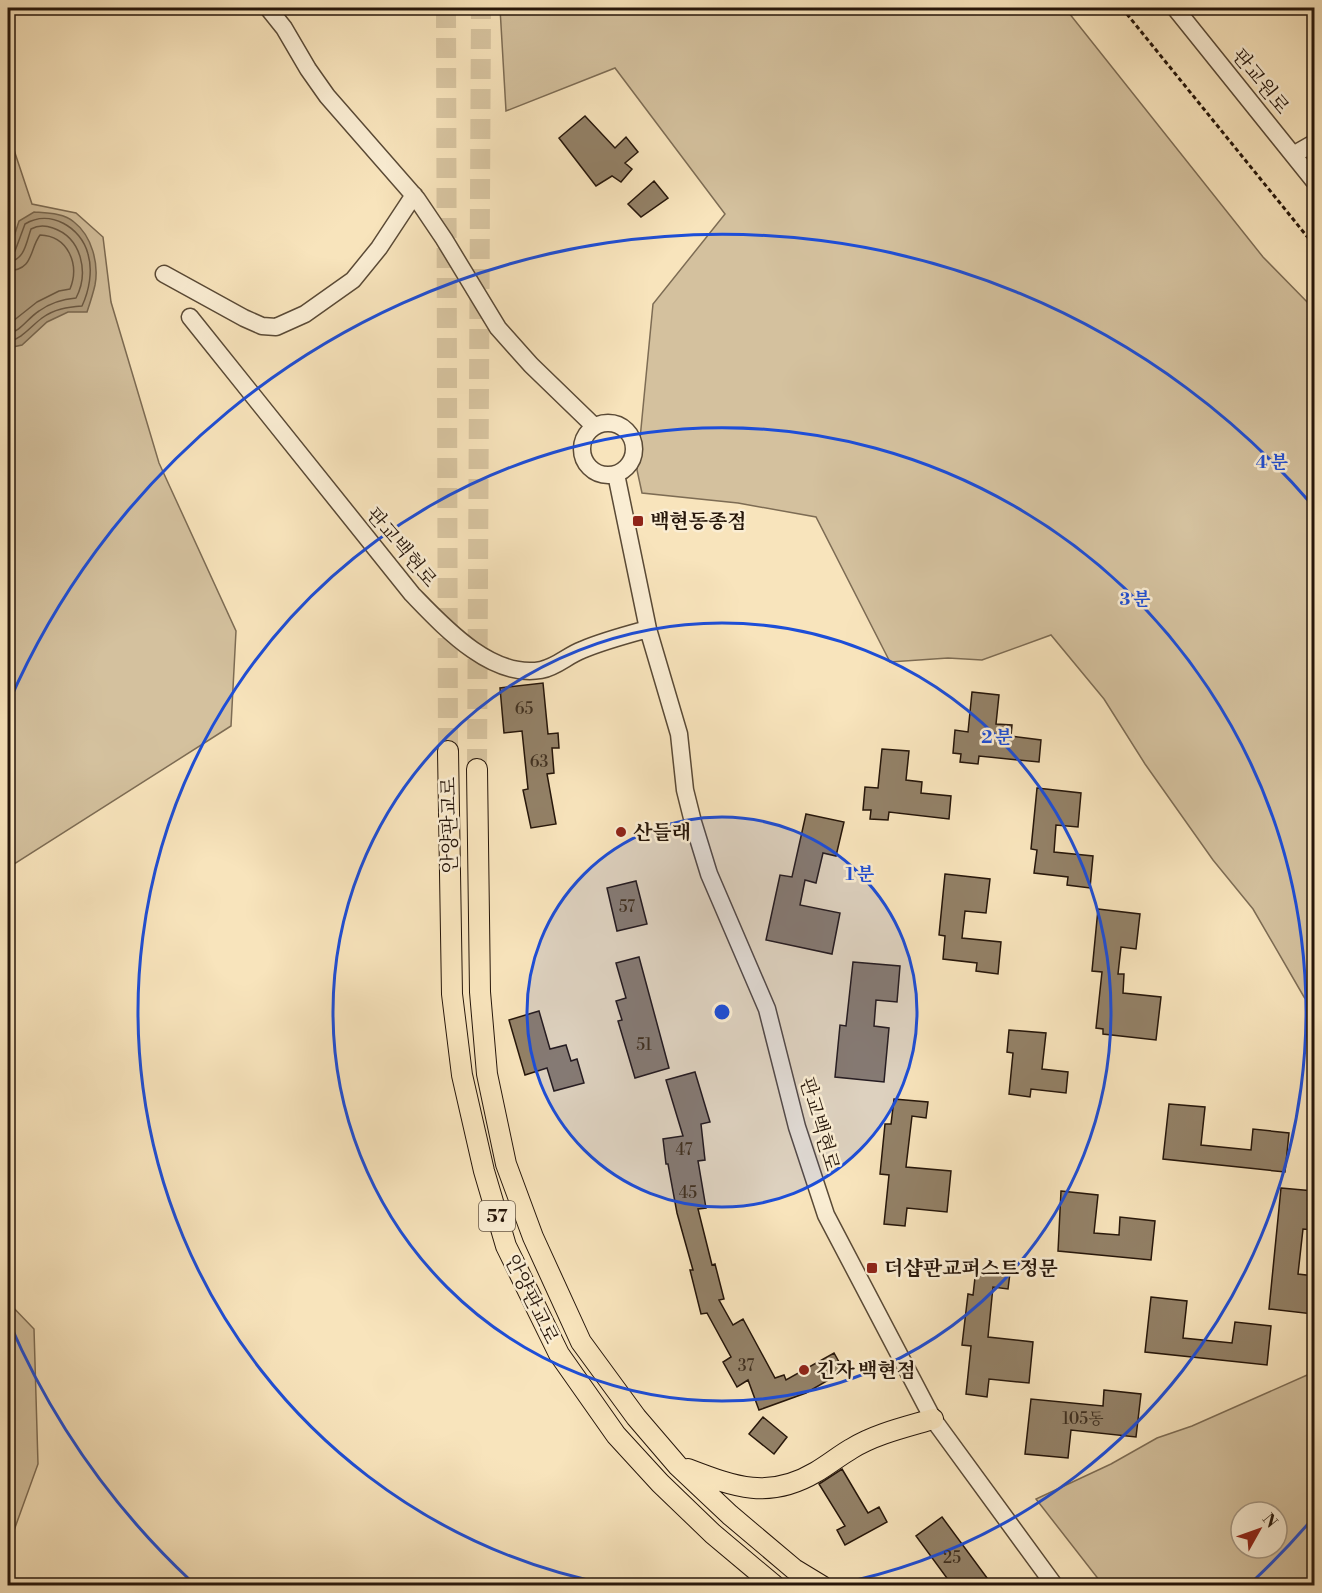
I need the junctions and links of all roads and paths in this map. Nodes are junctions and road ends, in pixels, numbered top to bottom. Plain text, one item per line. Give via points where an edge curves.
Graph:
1 (268, 8) edge
2 (1122, 8) edge
3 (1175, 8) edge
4 (1314, 143) edge
5 (1293, 155) junction
6 (1314, 181) edge
7 (414, 195) junction
8 (1314, 245) edge
9 (164, 274) dead end
10 (190, 317) dead end
11 (594, 426) junction
12 (616, 474) junction
13 (648, 628) junction
14 (448, 751) tunnel mouth
15 (477, 769) tunnel mouth
16 (933, 1419) junction
17 (678, 1466) junction
18 (775, 1586) edge
19 (822, 1586) edge
20 (1055, 1586) edge

1 - 7 street via 327,96
2 - 8 path
3 - 5 street, 판교원로
4 - 5 street
5 - 6 street, 판교원로
7 - 9 street via 353,280 305,314 276,327 244,318
7 - 11 street via 498,328
10 - 13 street, 판교백현로 via 412,594 469,647 508,666 541,670 581,650
11 - 12 street via 582,444 583,459 593,471
11 - 12 street via 611,422 632,438 630,463
12 - 13 street, 판교백현로
13 - 16 street, 판교백현로 via 679,734 693,822 709,874 766,1009 797,1127 826,1215
14 - 18 main road, 안양판교로 / 57 via 452,994 462,1075 506,1246 559,1354 616,1435 705,1527
15 - 17 main road, 안양판교로 / 57 via 480,992 487,1074 506,1164 533,1237 581,1342
16 - 17 main road via 852,1448 815,1473 787,1485 753,1490
16 - 20 street, 판교백현로
17 - 19 main road, 안양판교로 / 57 via 794,1569

